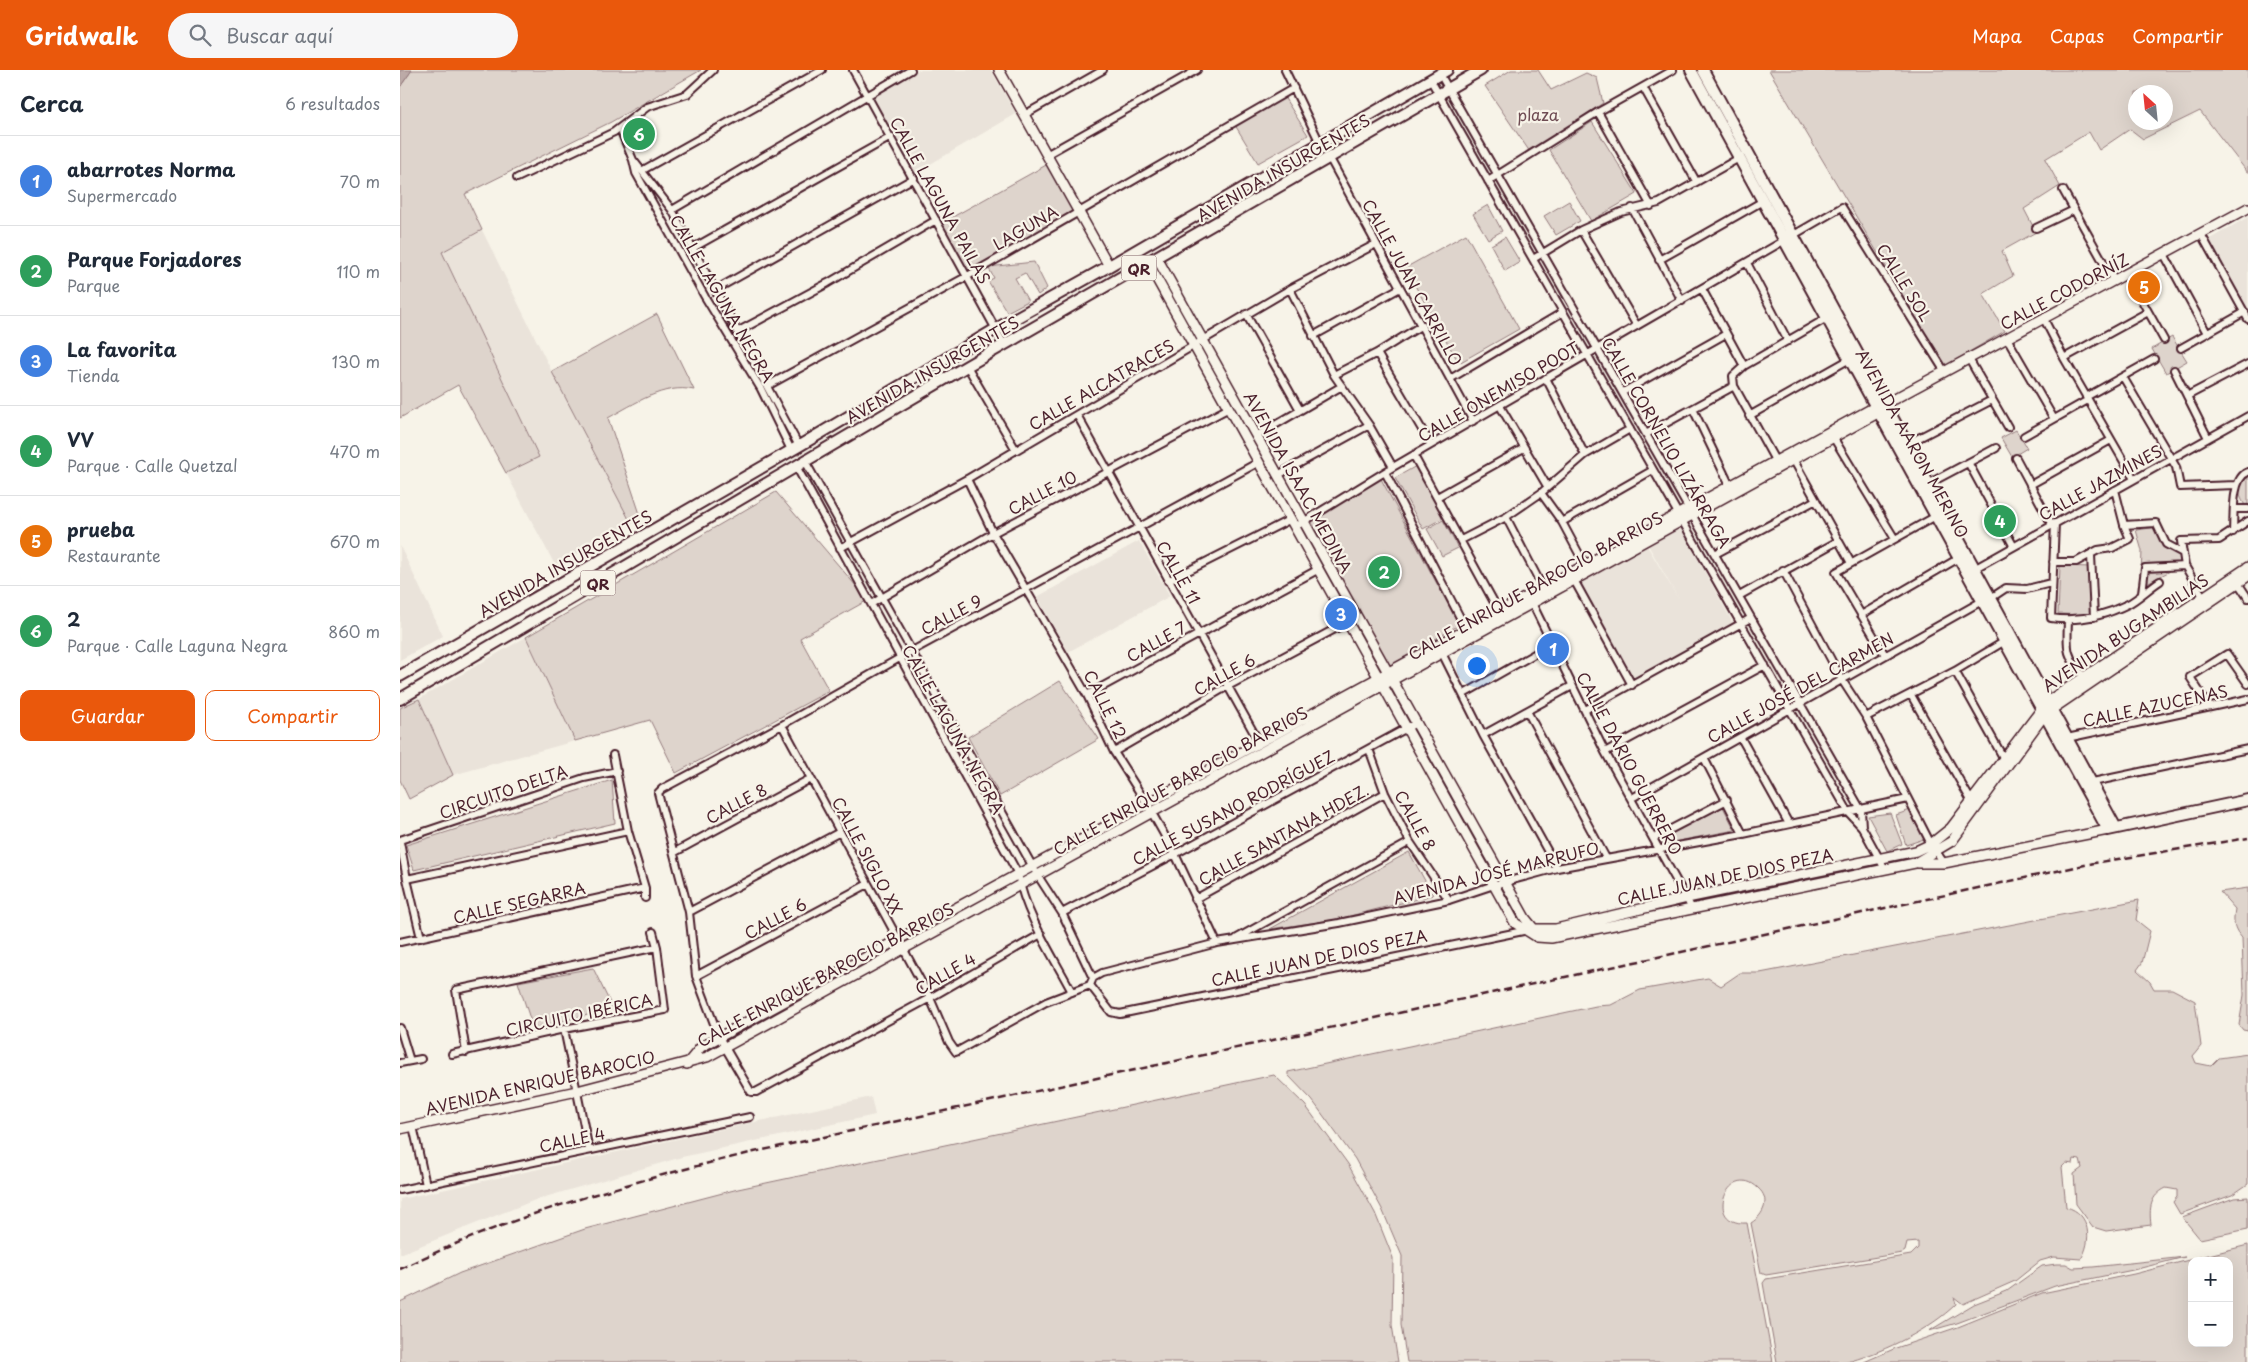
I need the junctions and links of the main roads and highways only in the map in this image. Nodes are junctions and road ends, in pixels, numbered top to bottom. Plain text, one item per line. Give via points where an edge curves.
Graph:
1 (1481, 70) edge
2 (1691, 70) edge
3 (1703, 70) edge
4 (1444, 72) edge
5 (1744, 155) junction
6 (1220, 201) junction
7 (1229, 216) junction
8 (1789, 238) junction
9 (1881, 407) junction
10 (721, 490) junction
11 (729, 505) junction
12 (629, 544) junction
13 (638, 560) junction
14 (1971, 570) junction
15 (1986, 599) junction
16 (400, 674) edge
17 (400, 699) edge
18 (2046, 708) junction
19 (2088, 783) junction
20 (2248, 800) edge
21 (2112, 829) joint

1 - 7 main road, AVENIDA INSURGENTES / QR
2 - 5 main road, AVENIDA AARON MERINO
3 - 5 main road, AVENIDA AARON MERINO
4 - 6 main road, AVENIDA INSURGENTES / QR
5 - 8 main road, AVENIDA AARON MERINO
5 - 8 main road, AVENIDA AARON MERINO via 1763,201
6 - 7 main road
6 - 10 main road, AVENIDA INSURGENTES / QR
7 - 11 main road, AVENIDA INSURGENTES / QR
8 - 9 main road, AVENIDA AARON MERINO
8 - 9 main road, AVENIDA AARON MERINO via 1827,318
9 - 14 main road, AVENIDA AARON MERINO via 1907,444
9 - 14 main road, AVENIDA AARON MERINO via 1959,558
10 - 11 main road
10 - 12 main road, AVENIDA INSURGENTES / QR
11 - 13 main road, AVENIDA INSURGENTES / QR
12 - 13 main road
12 - 16 main road, AVENIDA INSURGENTES / QR
13 - 17 main road, AVENIDA INSURGENTES / QR
14 - 15 main road, AVENIDA AARON MERINO
15 - 18 main road, AVENIDA AARON MERINO
15 - 18 main road, AVENIDA AARON MERINO via 2005,641
18 - 19 main road, AVENIDA AARON MERINO
18 - 19 main road, AVENIDA AARON MERINO via 2067,738
19 - 21 main road, AVENIDA AARON MERINO
20 - 21 main road, CALLE JUAN DE DIOS PEZA

